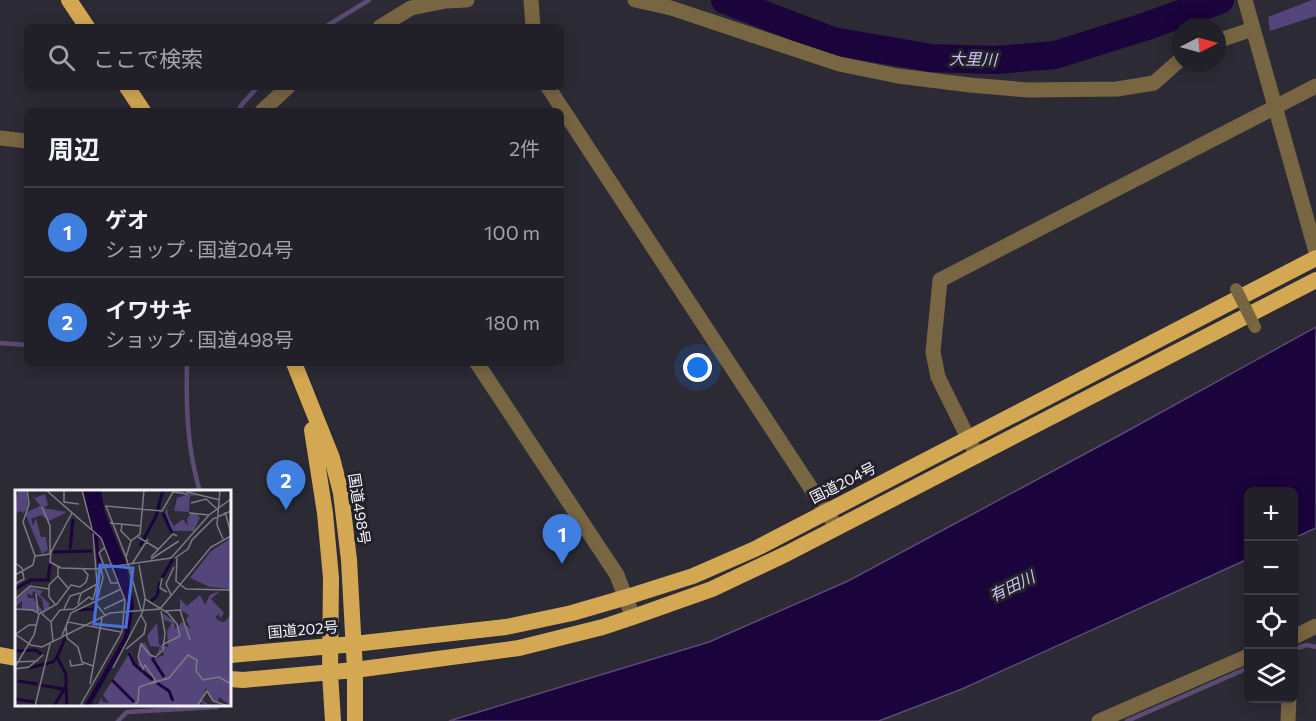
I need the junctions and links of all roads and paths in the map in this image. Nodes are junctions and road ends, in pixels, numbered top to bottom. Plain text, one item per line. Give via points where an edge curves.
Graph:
1 (69, 0) edge
2 (466, 0) edge
3 (531, 0) edge
4 (635, 0) edge
5 (1245, 0) edge
6 (1251, 22) junction
7 (85, 24) edge
8 (385, 24) edge
9 (533, 24) edge
10 (1226, 36) edge
11 (1172, 68) edge
12 (1316, 86) edge
13 (129, 90) edge
14 (285, 90) edge
15 (550, 90) edge
16 (141, 108) edge
17 (265, 108) edge
18 (562, 108) edge
19 (1275, 108) junction
20 (564, 111) edge
21 (0, 138) edge
22 (24, 141) edge
23 (1316, 252) edge
24 (1316, 258) edge
25 (1316, 280) edge
26 (1236, 289) dead end
27 (1255, 327) dead end
28 (295, 366) edge
29 (479, 366) edge
30 (303, 385) junction
31 (968, 439) junction
32 (977, 456) junction
33 (828, 511) junction
34 (837, 528) junction
35 (627, 597) junction
36 (633, 617) junction
37 (1316, 626) edge
38 (1298, 635) edge
39 (354, 644) junction
40 (330, 646) junction
41 (0, 655) edge
42 (231, 655) edge
43 (15, 658) edge
44 (1244, 658) edge
45 (355, 670) junction
46 (330, 673) junction
47 (231, 679) edge
48 (1289, 703) edge
49 (333, 721) edge
50 (355, 721) edge
51 (1099, 721) edge
52 (1288, 721) edge

1 - 7 highway
2 - 8 street via 411,8
3 - 9 street
4 - 11 street via 671,8 838,64 898,76 1028,90 1117,89 1154,83
5 - 6 street
6 - 10 street
6 - 19 street
12 - 19 street
13 - 16 highway
14 - 17 street
15 - 18 street
19 - 23 street
19 - 31 street via 940,280 933,352 938,377
20 - 33 street
21 - 22 street
24 - 31 highway, 国道204号
25 - 32 highway
26 - 27 street, bridge
28 - 30 highway, 国道498号
29 - 35 street via 617,575
30 - 39 highway, 国道498号 via 332,458 341,493
30 - 40 highway, 国道498号 via 325,513 331,578
31 - 32 street
31 - 33 highway, 国道204号
32 - 34 highway
33 - 34 street
33 - 35 highway, 国道204号 via 693,576
34 - 36 highway via 712,588
35 - 36 street
35 - 39 highway, 国道204号 via 506,627
36 - 45 highway via 519,648
37 - 38 street
39 - 40 highway, 国道202号
39 - 45 highway, 国道202号
40 - 42 highway, 国道202号
40 - 46 highway
41 - 43 highway
44 - 51 street
45 - 46 highway
45 - 50 highway, 国道202号
46 - 47 highway
46 - 49 highway
48 - 52 street

